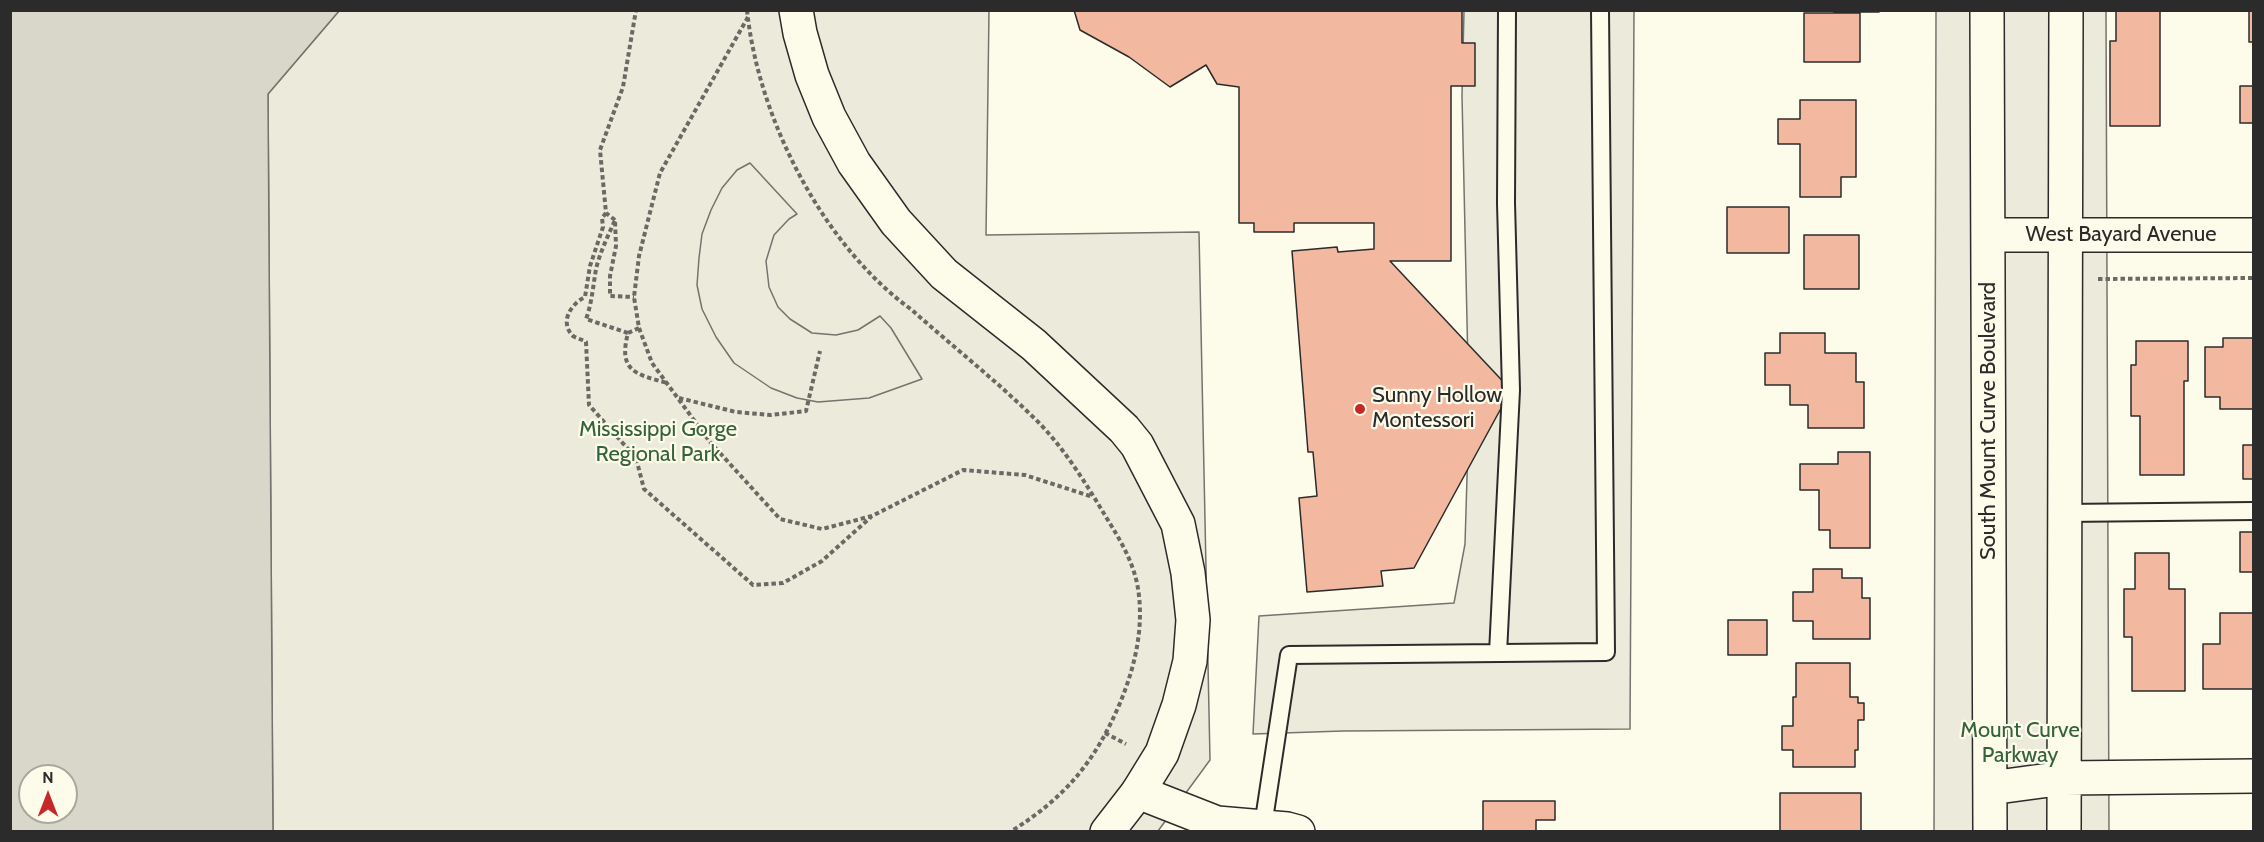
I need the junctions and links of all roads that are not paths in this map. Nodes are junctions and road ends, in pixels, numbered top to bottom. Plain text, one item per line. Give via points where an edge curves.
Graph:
1 (796, 10) edge
2 (1507, 10) edge
3 (1600, 10) edge
4 (1987, 10) edge
5 (2066, 10) edge
6 (1989, 235) junction
7 (2253, 235) edge
8 (2065, 236) junction
9 (2253, 511) edge
10 (2064, 513) junction
11 (1498, 653) junction
12 (2253, 776) edge
13 (2064, 778) junction
14 (1990, 788) junction
15 (1138, 792) junction
16 (1263, 826) junction
17 (1107, 831) edge
18 (1298, 831) edge
19 (1990, 831) edge
20 (2064, 831) edge

1 - 15 street via 812,75 830,117 854,163 896,222 944,274 1034,345 1124,429 1137,445 1178,524 1193,620 1190,661 1161,753
2 - 11 lane via 1506,203 1511,390
3 - 11 lane via 1606,652
4 - 6 street, South Mount Curve Boulevard
5 - 8 street
6 - 8 street, West Bayard Avenue
6 - 14 street, South Mount Curve Boulevard
7 - 8 street, West Bayard Avenue
8 - 10 street
9 - 10 lane
10 - 13 street
11 - 16 lane via 1288,655
12 - 13 street
13 - 14 street
13 - 20 street
14 - 19 street, South Mount Curve Boulevard
15 - 16 street via 1217,823
15 - 17 street
16 - 18 street

